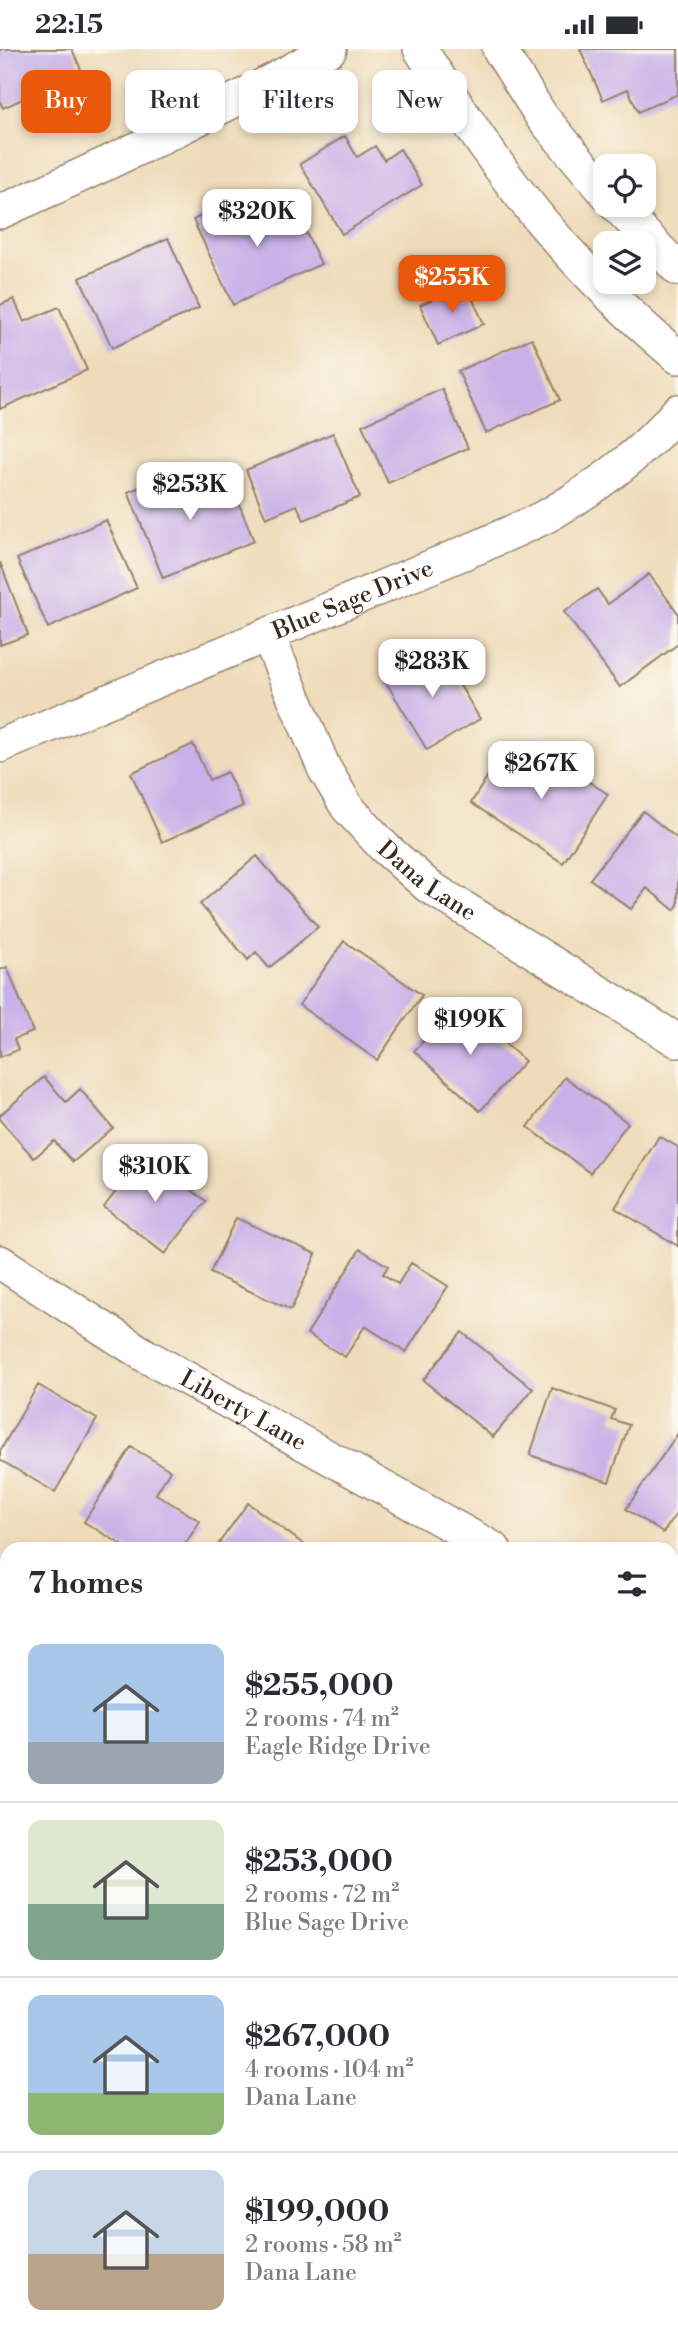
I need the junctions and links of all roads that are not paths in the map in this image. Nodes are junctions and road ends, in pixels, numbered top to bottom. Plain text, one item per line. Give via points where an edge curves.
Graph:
1 (330, 49) edge
2 (420, 49) edge
3 (499, 49) edge
4 (593, 178) edge
5 (0, 212) edge
6 (628, 217) edge
7 (678, 269) edge
8 (678, 357) edge
9 (678, 411) edge
10 (268, 636) junction
11 (0, 746) edge
12 (678, 1041) edge
13 (0, 1262) edge
14 (481, 1542) edge

1 - 5 street via 117,159
2 - 8 street via 499,166 562,244 643,328
3 - 4 street via 542,117
6 - 7 street
9 - 10 street, Blue Sage Drive via 637,452 550,514
10 - 11 street, Blue Sage Drive
10 - 12 street, Dana Lane via 324,768 347,807 384,847 428,886
13 - 14 street, Liberty Lane via 146,1356

